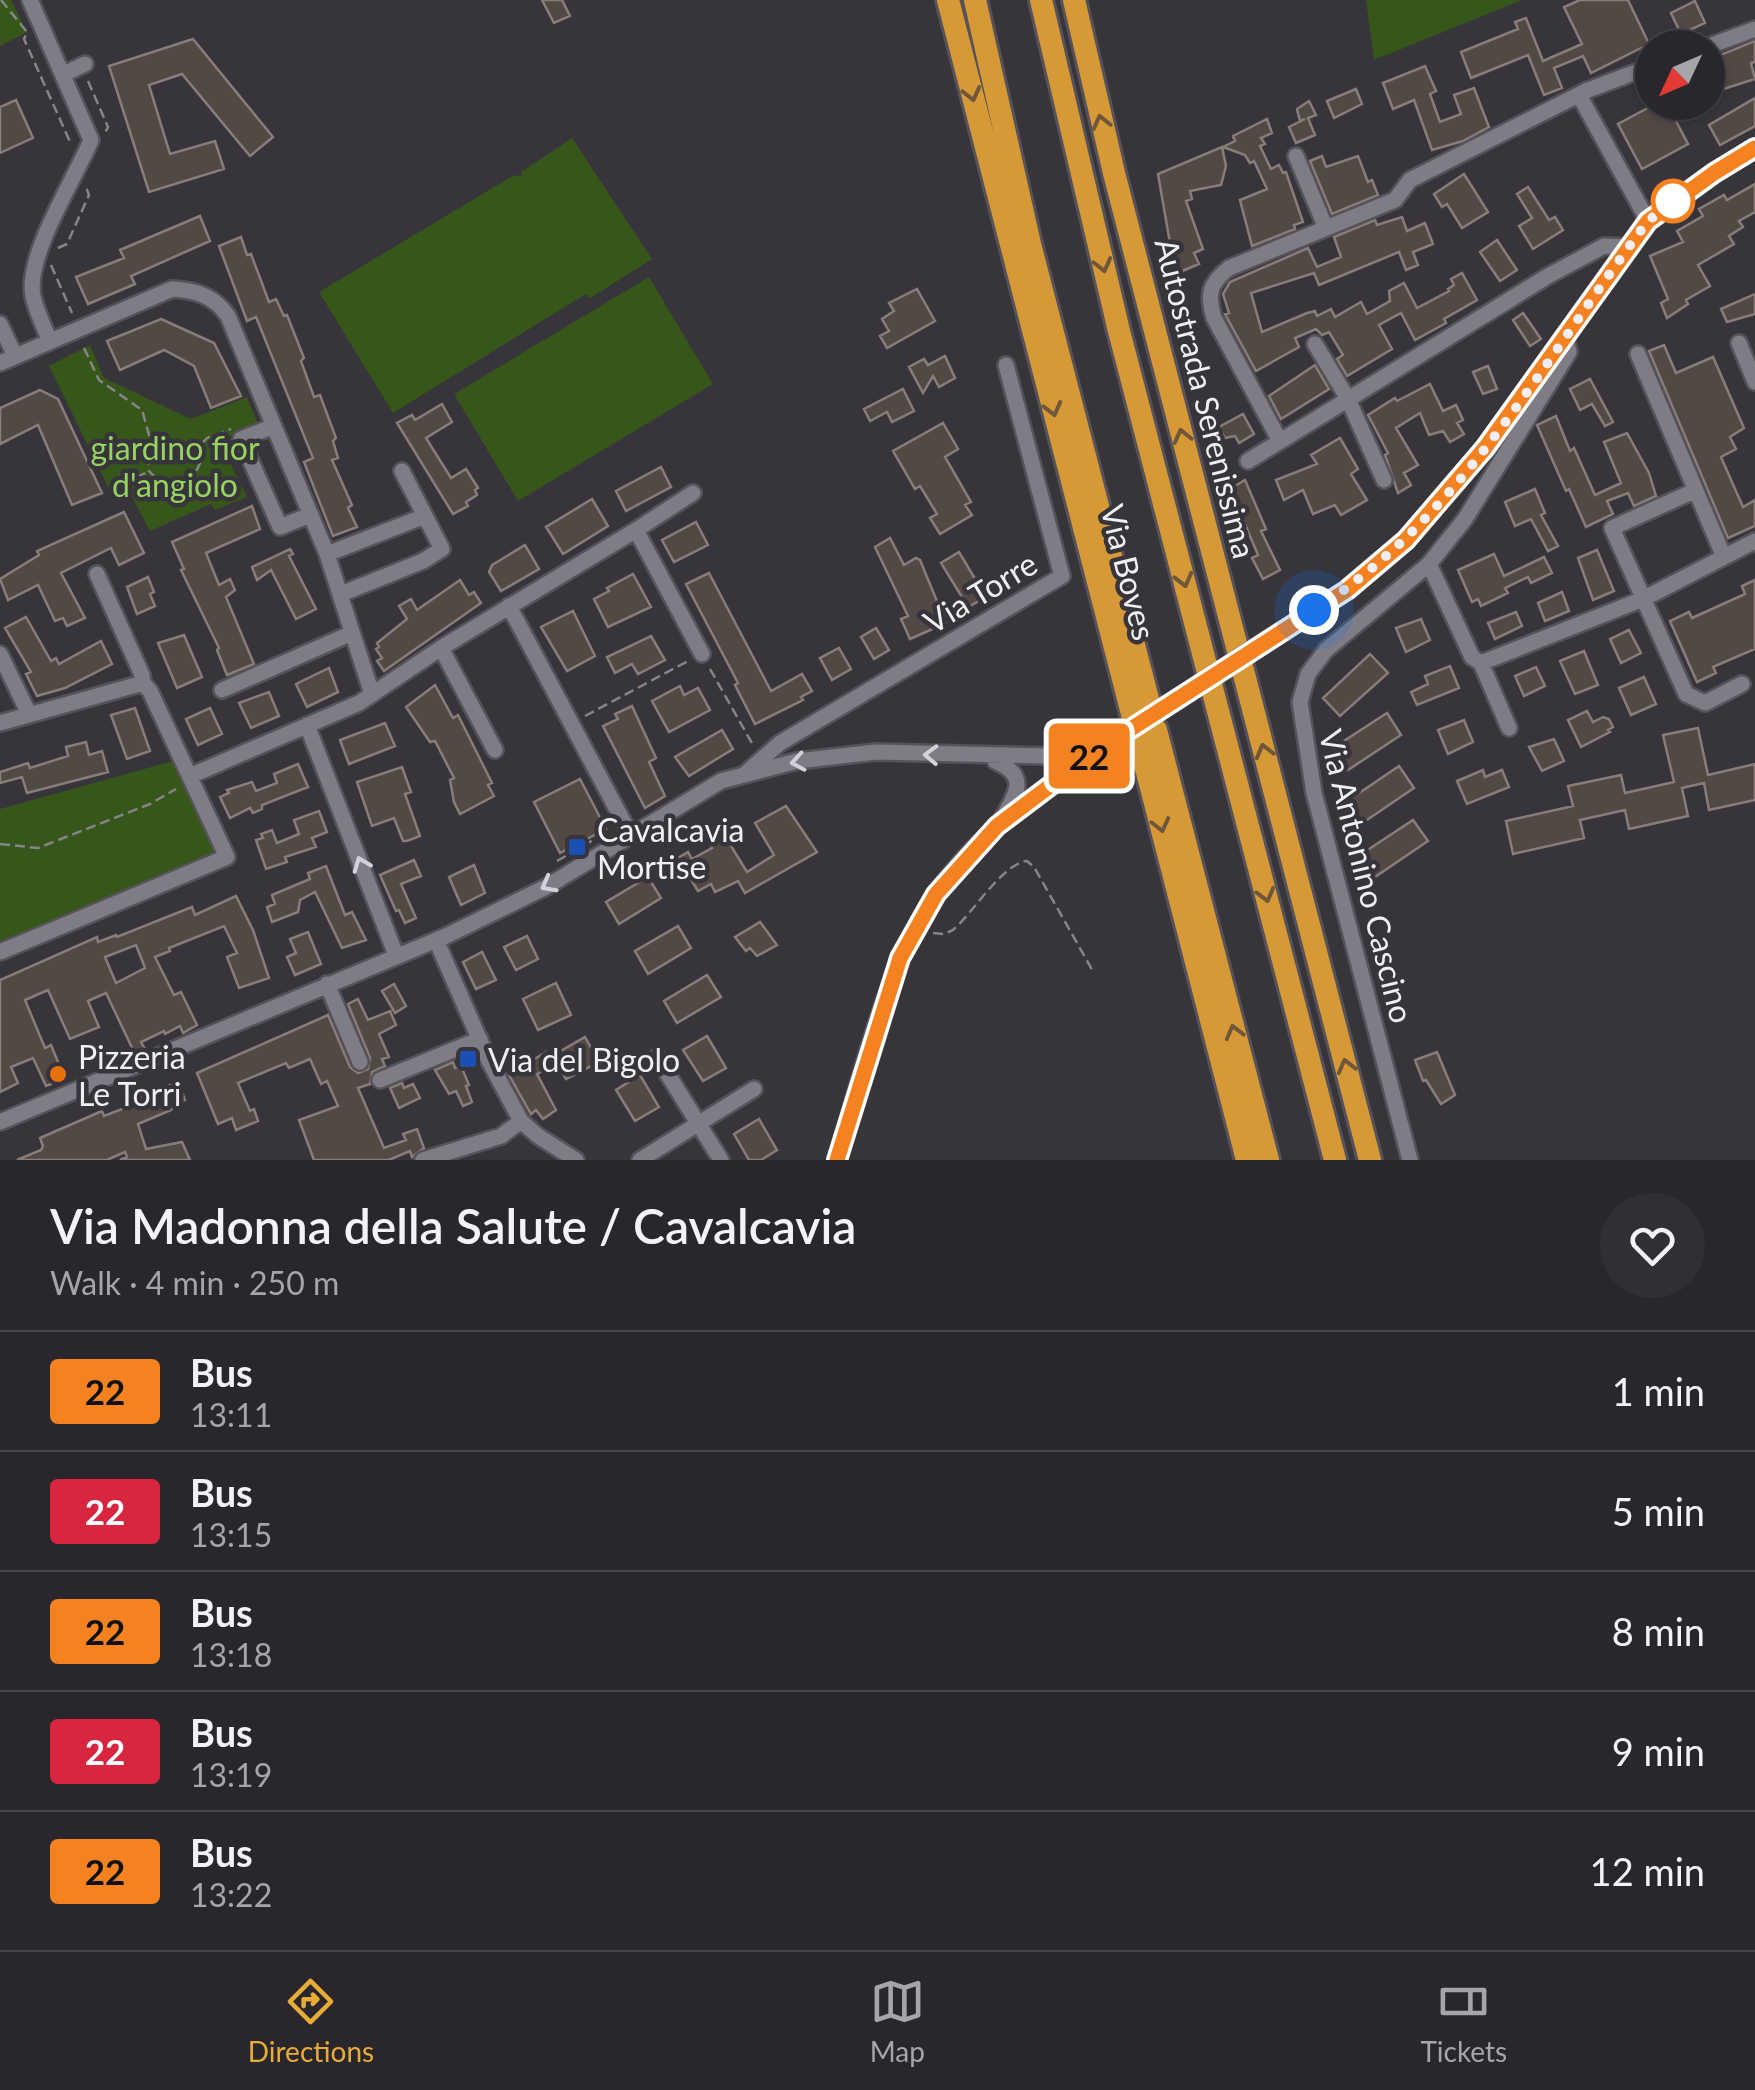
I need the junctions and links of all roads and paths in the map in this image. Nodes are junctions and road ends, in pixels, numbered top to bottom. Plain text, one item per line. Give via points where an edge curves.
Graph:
1 (1, 0) edge
2 (30, 0) edge
3 (948, 0) edge
4 (975, 0) edge
5 (1041, 0) edge
6 (1074, 0) edge
7 (1755, 28) edge
8 (1725, 40) edge
9 (85, 64) dead end
10 (1635, 73) edge
11 (64, 74) junction
12 (1579, 95) junction
13 (1755, 148) edge
14 (84, 156) junction
15 (1296, 156) dead end
16 (84, 180) dead end
17 (1654, 216) junction
18 (1326, 226) junction
19 (1628, 247) junction
20 (52, 251) dead end
21 (48, 259) dead end
22 (73, 321) dead end
23 (0, 324) edge
24 (1566, 339) junction
25 (50, 341) junction
26 (1739, 342) dead end
27 (1315, 344) dead end
28 (84, 348) dead end
29 (1638, 354) dead end
30 (8, 359) edge
31 (1006, 365) dead end
32 (1755, 382) edge
33 (1348, 399) junction
34 (240, 426) dead end
35 (274, 426) junction
36 (1280, 441) junction
37 (1248, 461) dead end
38 (149, 471) junction
39 (402, 471) dead end
40 (1384, 480) dead end
41 (109, 490) dead end
42 (1694, 492) junction
43 (693, 493) dead end
44 (310, 515) junction
45 (425, 516) junction
46 (636, 530) junction
47 (1755, 542) edge
48 (327, 554) junction
49 (1724, 556) junction
50 (1429, 564) junction
51 (97, 574) dead end
52 (341, 594) junction
53 (1643, 599) junction
54 (509, 606) junction
55 (352, 633) junction
56 (441, 648) junction
57 (0, 654) edge
58 (702, 654) junction
59 (1481, 663) junction
60 (142, 683) junction
61 (1742, 684) dead end
62 (222, 690) dead end
63 (372, 694) junction
64 (1148, 700) dead end
65 (29, 714) junction
66 (0, 723) edge
67 (572, 723) junction
68 (307, 725) junction
69 (1509, 728) dead end
70 (1156, 730) dead end
71 (758, 749) dead end
72 (495, 750) dead end
73 (1091, 754) junction
74 (986, 757) junction
75 (745, 774) junction
76 (190, 778) junction
77 (997, 826) junction
78 (631, 836) junction
79 (595, 839) dead end
80 (0, 844) edge
81 (550, 866) dead end
82 (917, 927) junction
83 (436, 940) junction
84 (0, 952) edge
85 (396, 955) junction
86 (1094, 973) dead end
87 (327, 984) junction
88 (480, 1040) junction
89 (657, 1057) dead end
90 (360, 1062) dead end
91 (380, 1080) dead end
92 (754, 1090) dead end
93 (521, 1121) junction
94 (0, 1122) edge
95 (699, 1124) junction
96 (423, 1160) edge
97 (576, 1160) edge
98 (640, 1160) edge
99 (721, 1160) edge
100 (837, 1160) edge
101 (1247, 1160) edge
102 (1268, 1160) edge
103 (1335, 1160) edge
104 (1370, 1160) edge
105 (1410, 1160) edge

1 - 14 path via 27,32 24,39 74,152
2 - 11 street
3 -> 101 highway, Via Boves
4 - 64 highway, Via Boves via 1030,244
5 -> 103 highway, Autostrada Serenissima via 1119,332
104 -> 6 highway, Autostrada Serenissima
7 - 8 street
9 - 11 street
10 - 12 street
11 - 14 street via 90,133
12 - 17 street
12 - 18 street via 1410,180 1396,200
13 - 17 street
14 - 25 street via 32,276 32,295
15 - 18 street
16 - 20 path via 89,195 68,244
17 - 19 street
18 - 36 street via 1229,268 1207,296
19 - 24 street
19 - 33 street via 1604,246 1576,261
21 - 22 path
23 - 30 street
24 - 50 street, Via Antonino Cascino via 1569,352 1499,468
24 - 73 street, bridge via 1406,540 1347,590
25 - 30 street
25 - 35 street via 172,289 204,295 228,316
26 - 32 street
27 - 33 street
28 - 38 path via 99,380 142,410 151,442
29 - 42 street
31 - 75 street, Via Torre via 1062,576 780,743
33 - 36 street
33 - 40 street
34 - 38 path via 207,438 188,482 169,486
35 - 44 street
35 - 44 street via 241,438 280,527
36 - 37 street
38 - 41 path
39 - 45 street
42 - 49 street
42 - 53 street via 1612,528
43 - 46 street
44 - 48 street
45 - 48 street
45 - 52 street via 442,549
46 - 54 street
46 - 58 street
47 - 49 street
48 - 52 street
49 - 53 street
50 - 59 street via 1472,657
50 - 105 street, Via Antonino Cascino via 1326,650 1308,674 1300,702 1314,793
51 - 60 street
52 - 55 street
53 - 59 street
53 - 61 street via 1686,694 1705,703
54 - 56 street
54 - 67 street
55 - 62 street
55 - 63 street
56 - 63 street
56 - 72 street
57 - 65 street
58 - 67 path
58 - 71 path
59 - 69 street
60 - 65 street
60 - 76 street
63 - 68 street
65 - 66 street
67 - 78 street
68 - 76 street
85 -> 68 street
102 -> 70 highway
73 - 74 street
73 - 77 street
74 -> 75 street via 876,752
74 - 77 street via 1016,776 1016,794
75 - 78 street via 721,781
76 - 80 path via 150,804 38,848
76 - 84 street via 227,857
77 - 82 street via 936,894
78 -> 83 street
79 - 81 path
82 - 86 path via 953,930 1006,872 1027,862
82 - 100 street via 900,958
83 - 85 street
83 - 88 street
85 - 87 street
87 - 90 street
87 - 94 street
88 - 91 street
88 - 93 street
89 - 95 street
92 - 95 street
93 - 96 street via 501,1136
93 - 97 street
95 - 98 street
95 - 99 street

